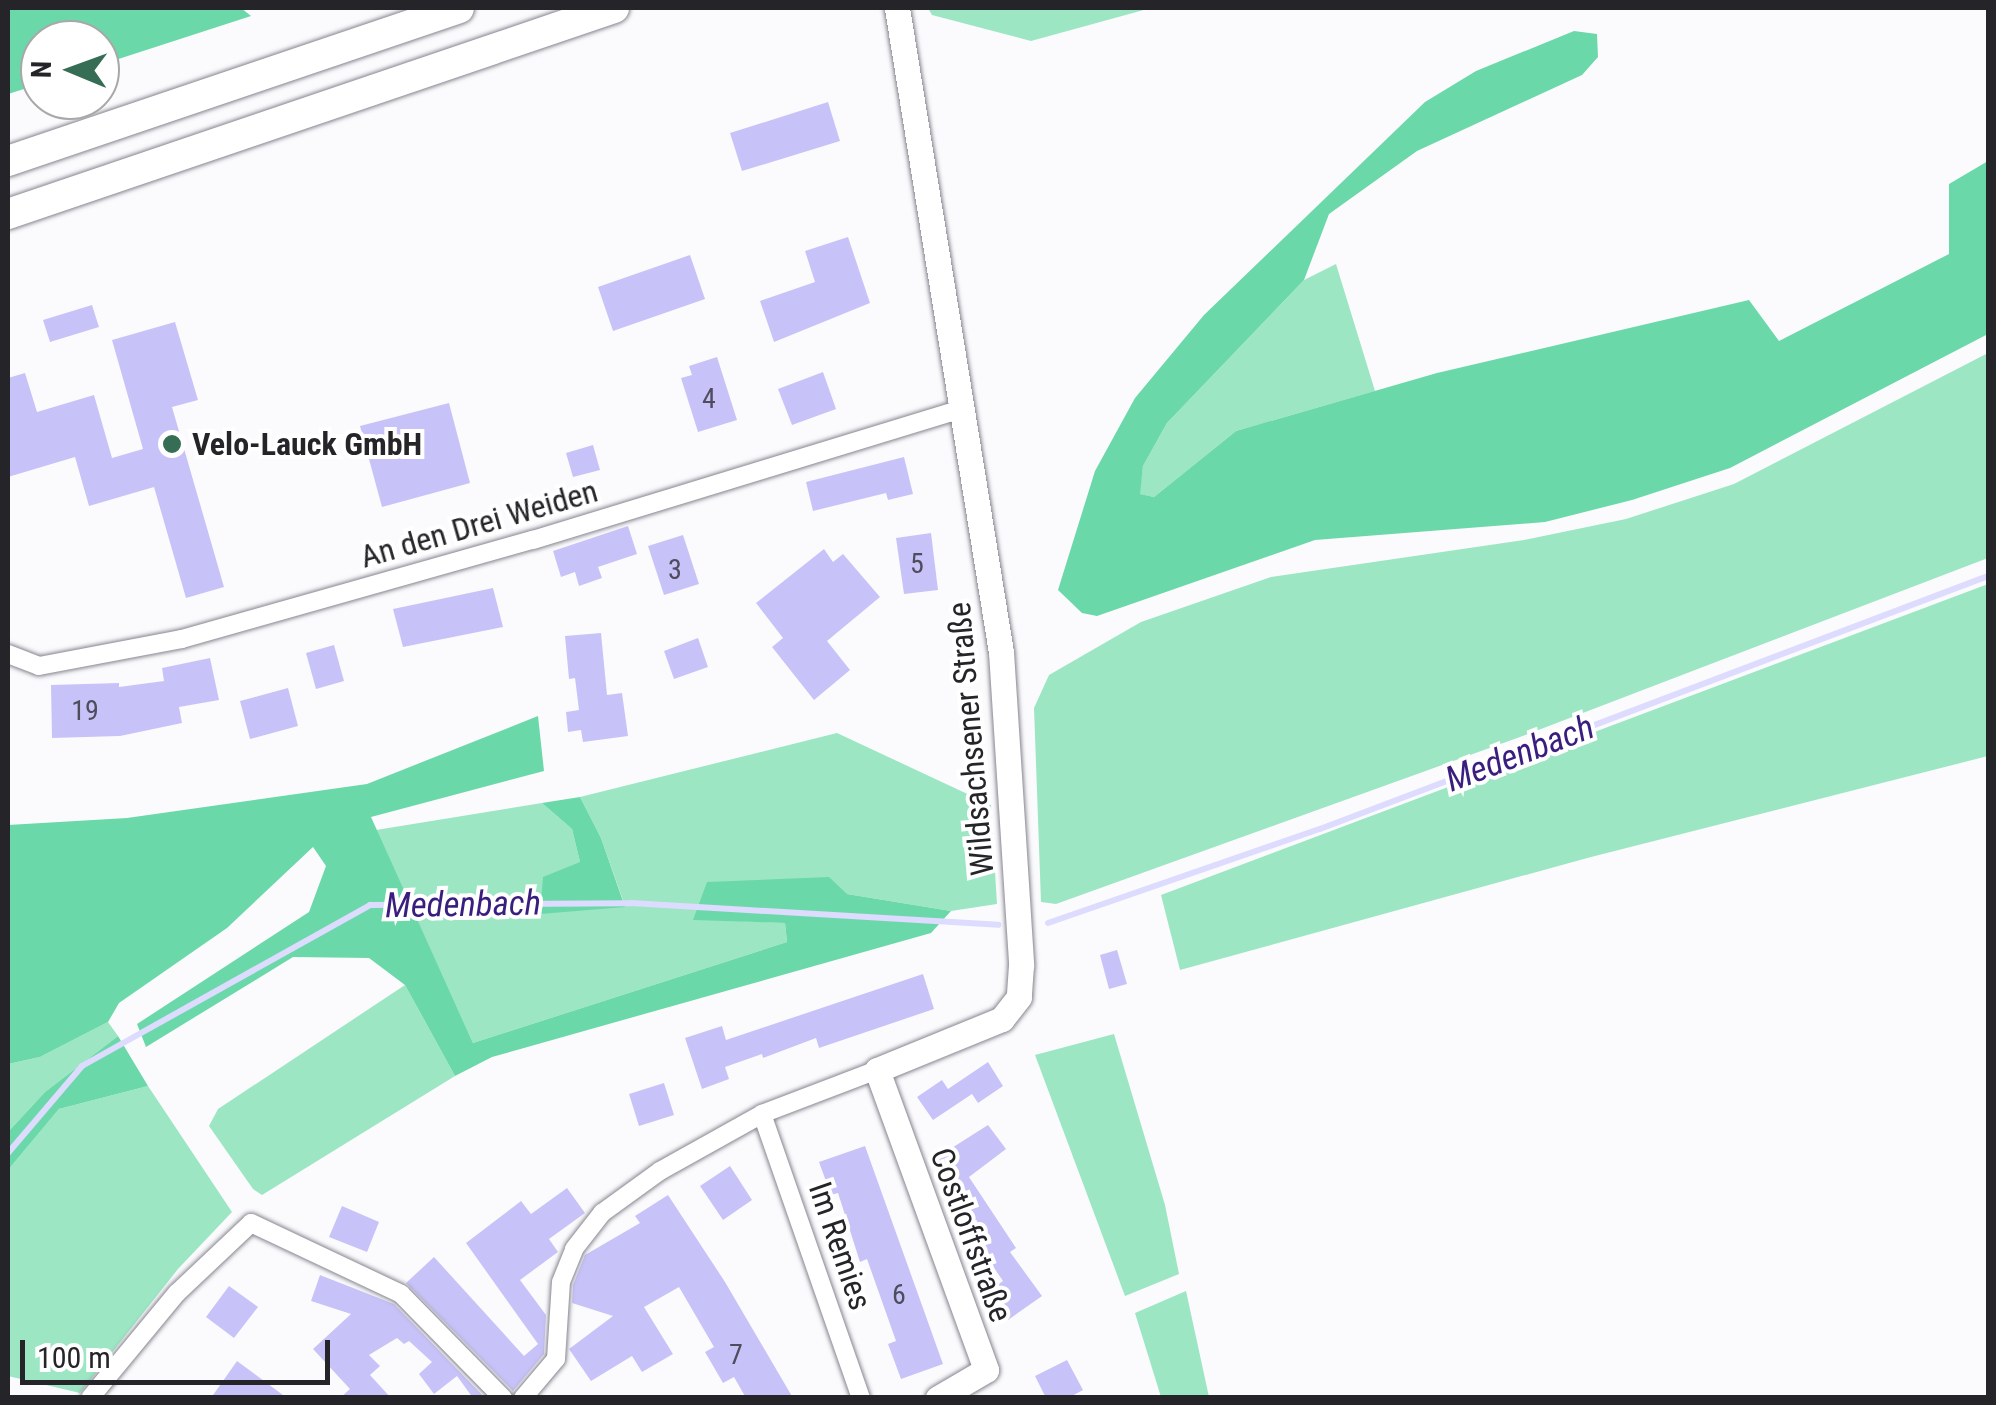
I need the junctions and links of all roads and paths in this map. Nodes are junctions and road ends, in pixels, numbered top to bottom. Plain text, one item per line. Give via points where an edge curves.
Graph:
1 (459, 8) edge
2 (614, 8) edge
3 (897, 8) edge
4 (8, 161) edge
5 (8, 214) edge
6 (962, 409) junction
7 (8, 654) edge
8 (877, 1070) junction
9 (762, 1114) junction
10 (90, 1398) edge
11 (502, 1398) edge
12 (522, 1398) edge
13 (861, 1398) edge
14 (938, 1398) edge

1 - 4 highway
2 - 5 highway
3 - 6 main road, Wildsachsener Straße
6 - 7 street, An den Drei Weiden via 182,639 39,666
6 - 8 main road, Wildsachsener Straße via 1001,652 1021,987 1002,1019
8 - 9 street, Wildsachsener Straße
8 - 14 main road, Costloffstraße via 986,1370
9 - 12 street, Wildsachsener Straße via 660,1171 602,1213 574,1249 561,1282 556,1359
9 - 13 street, Im Remies
10 - 11 street via 177,1293 251,1223 400,1294

